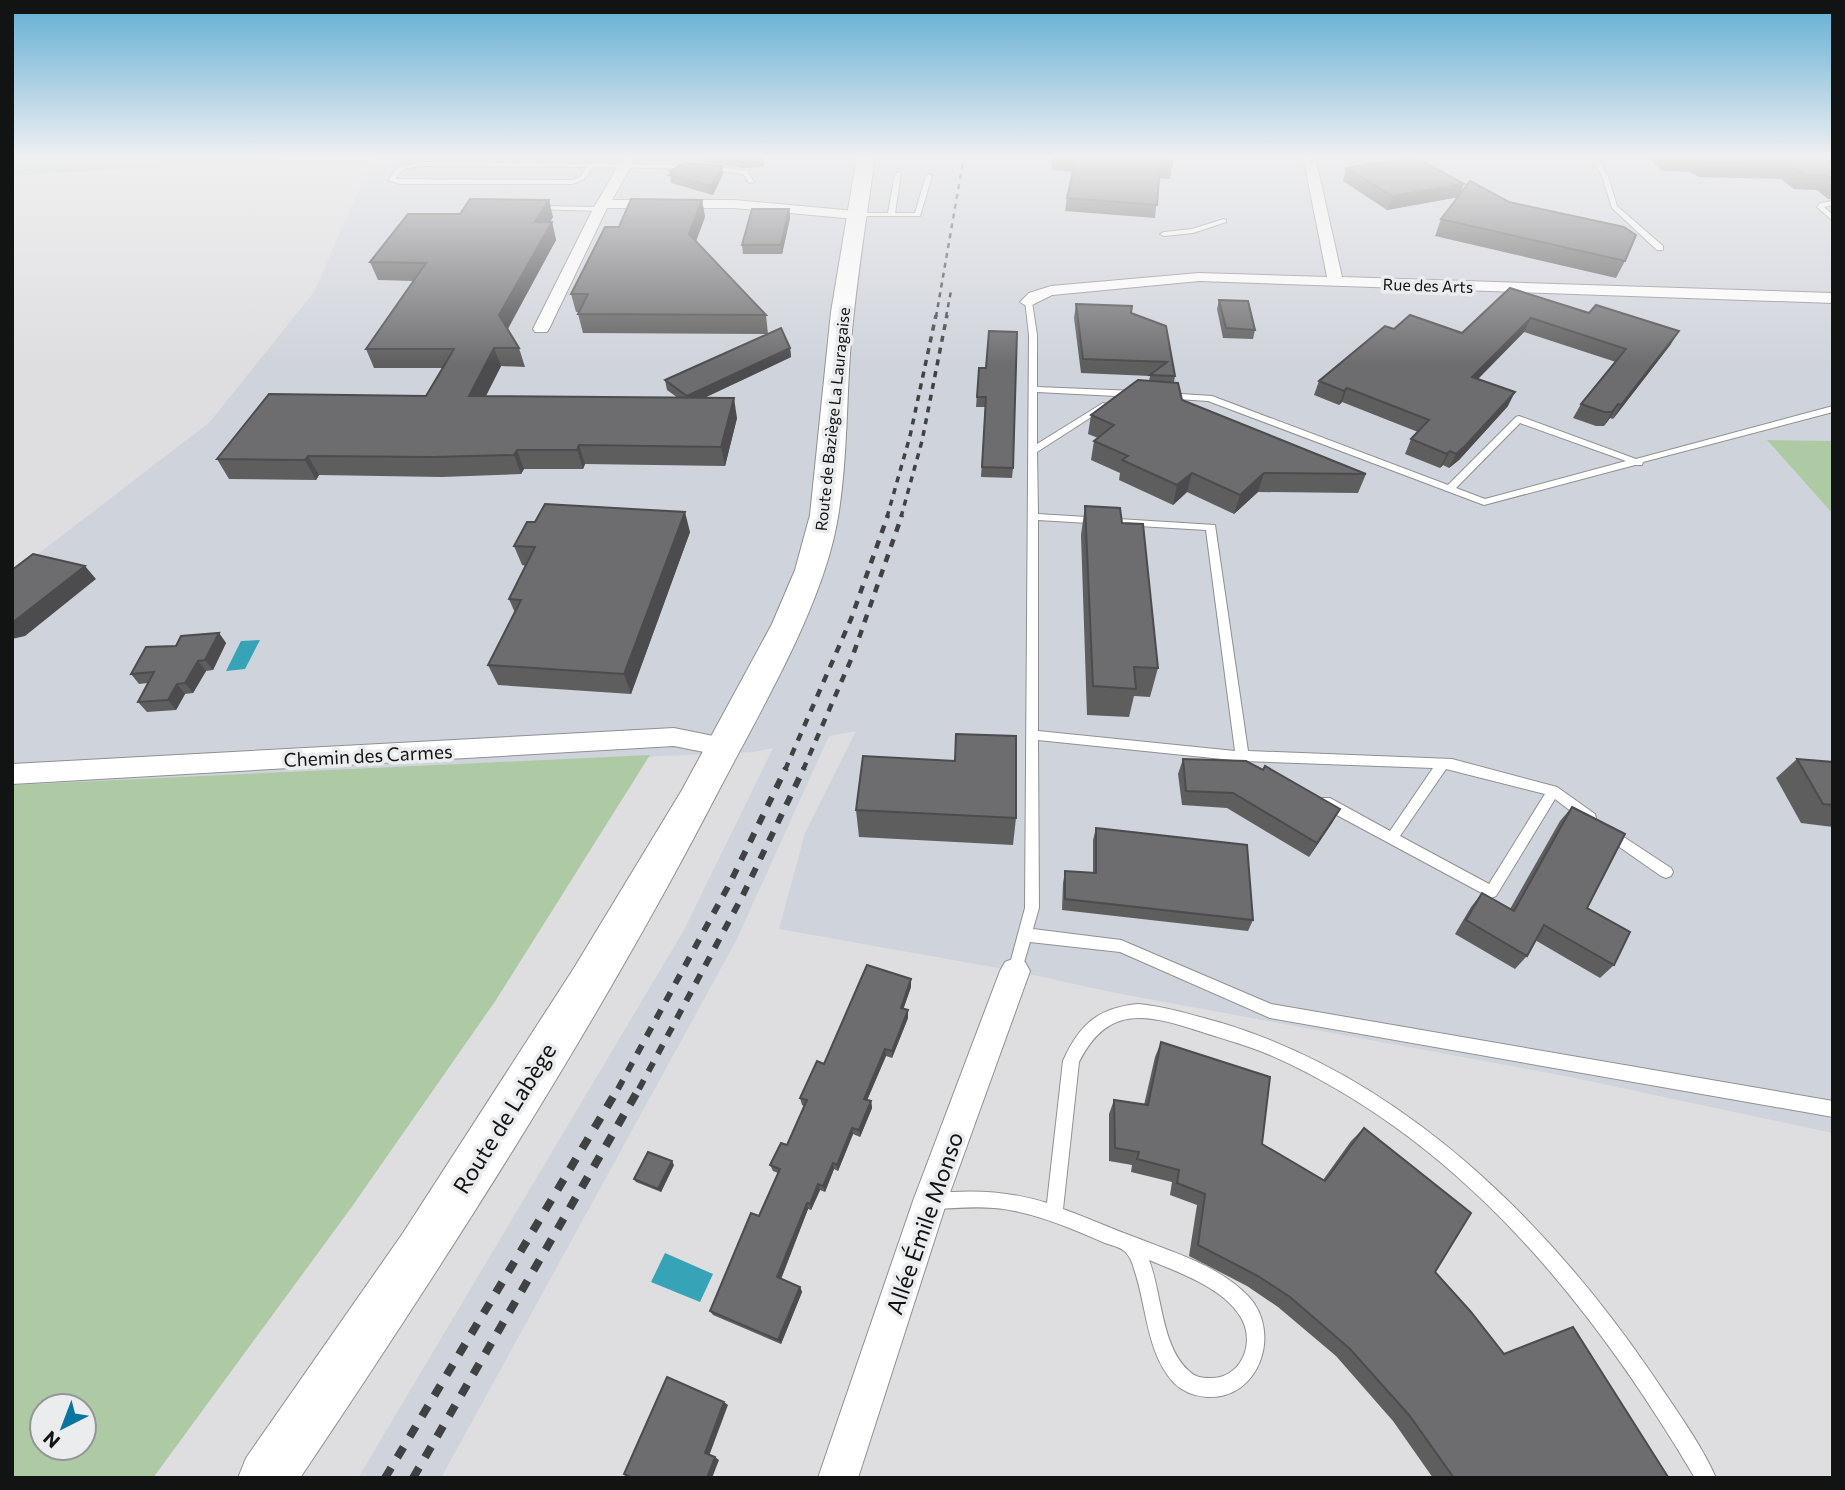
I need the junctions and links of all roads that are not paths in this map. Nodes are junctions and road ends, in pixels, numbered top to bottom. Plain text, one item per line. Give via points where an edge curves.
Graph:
1 (591, 226) edge
2 (855, 226) edge
3 (1210, 226) edge
4 (1324, 226) edge
5 (1635, 226) edge
6 (1164, 233) dead end
7 (1660, 248) dead end
8 (1336, 282) junction
9 (1833, 298) edge
10 (1028, 302) joint
11 (541, 329) dead end
12 (1032, 389) junction
13 (1125, 394) junction
14 (1833, 409) edge
15 (1032, 451) junction
16 (1639, 463) junction
17 (1449, 490) junction
18 (1032, 517) junction
19 (1032, 735) junction
20 (724, 747) junction
21 (1242, 756) junction
22 (1443, 764) junction
23 (1265, 769) edge
24 (12, 774) edge
25 (1553, 791) junction
26 (1311, 794) edge
27 (1392, 838) junction
28 (1666, 872) dead end
29 (1027, 935) junction
30 (1015, 971) joint
31 (1833, 1109) edge
32 (930, 1201) junction
33 (1054, 1213) junction
34 (1131, 1245) junction
35 (266, 1478) edge
36 (838, 1478) edge
37 (1706, 1478) edge

1 - 11 street
2 - 20 main road, Route de Baziège La Lauragaise via 821,536 797,601
3 - 6 lane
4 - 8 street
5 - 7 lane
8 - 9 street, Rue des Arts
8 - 10 street, Rue des Arts via 1174,278 1051,291
10 - 12 lane
12 - 13 lane
12 - 15 lane
13 - 15 lane
13 - 17 lane via 1209,398
14 - 16 lane
15 - 18 lane
16 - 17 lane via 1484,502
16 - 17 lane via 1519,419
18 - 19 lane
18 - 21 lane via 1211,527
19 - 21 lane
19 - 29 lane via 1032,908
20 - 24 street, Chemin des Carmes via 674,737
20 - 35 main road, Route de Labège via 489,1147
21 - 22 lane
21 - 23 lane
22 - 25 lane
22 - 27 lane
25 - 27 lane via 1491,892
25 - 28 lane
26 - 27 lane
29 - 30 lane
29 - 31 lane via 1121,946 1270,1011
30 - 32 street, Allée Émile Monso
32 - 33 lane via 1002,1201
32 - 36 street, Allée Émile Monso
33 - 34 lane
33 - 37 lane via 1071,1061 1079,1041 1094,1023 1116,1013 1142,1011 1177,1017 1277,1050 1387,1111 1499,1203 1594,1306 1650,1385
34 - 34 lane via 1223,1286 1244,1304 1256,1348 1249,1370 1233,1385 1211,1389 1191,1384 1170,1365 1160,1342 1143,1266

